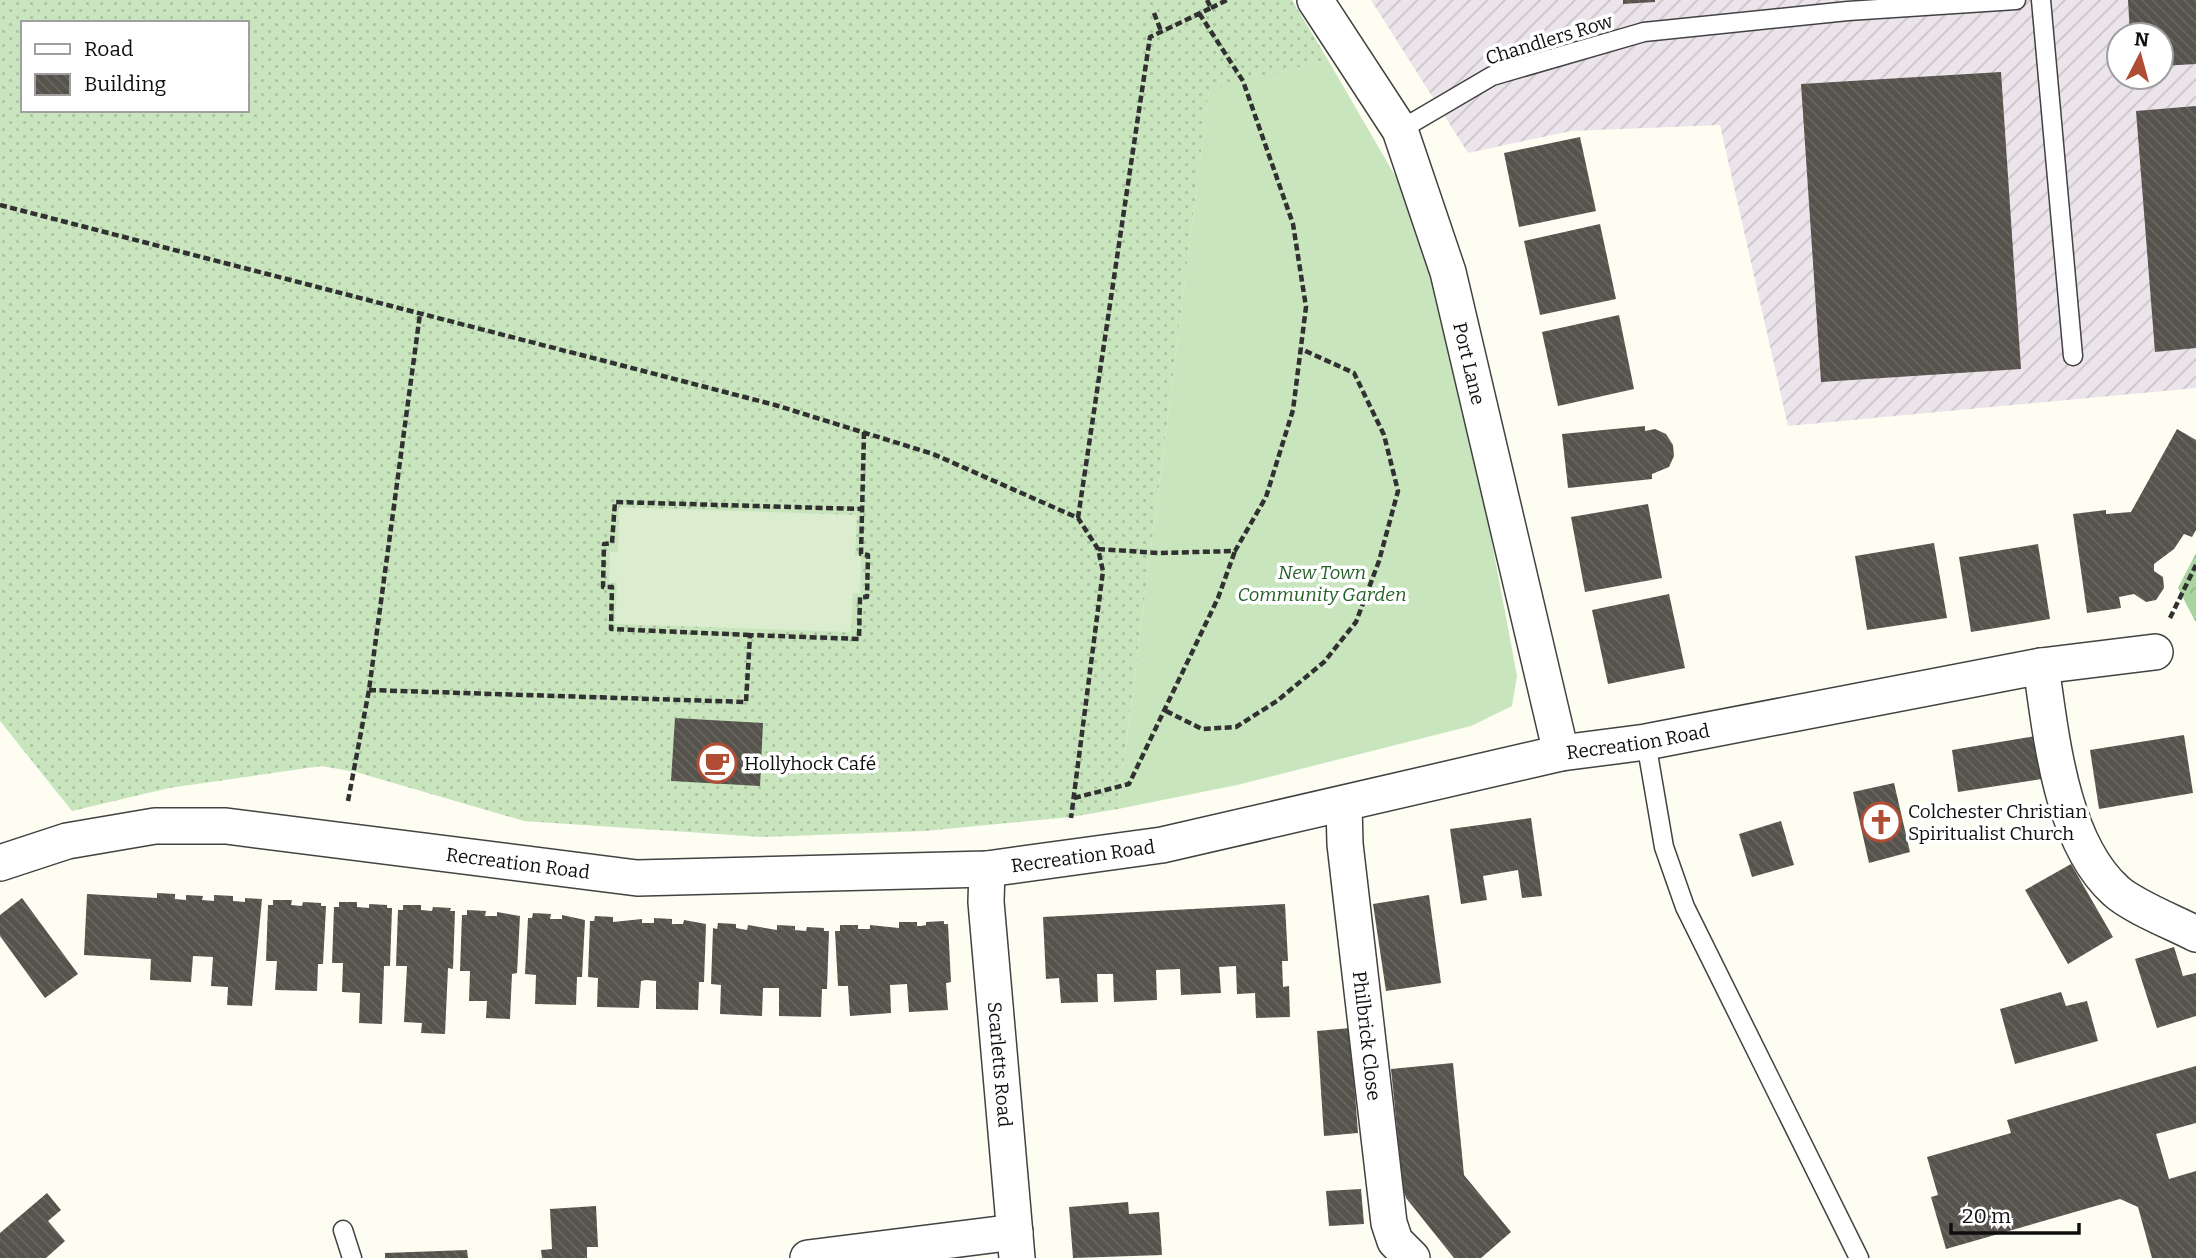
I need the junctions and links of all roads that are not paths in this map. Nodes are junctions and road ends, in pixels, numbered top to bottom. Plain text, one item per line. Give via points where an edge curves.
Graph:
1 (1315, 0) edge
2 (2016, 0) edge
3 (2041, 0) edge
4 (1400, 130) junction
5 (2073, 356) dead end
6 (2155, 652) road end
7 (2041, 666) junction
8 (1646, 742) junction
9 (1561, 753) junction
10 (1344, 804) junction
11 (0, 863) edge
12 (987, 869) junction
13 (2196, 934) edge
14 (343, 1230) dead end
15 (1016, 1245) edge
16 (352, 1258) edge
17 (808, 1258) edge
18 (1412, 1258) edge
19 (1859, 1258) edge

1 - 4 street, Port Lane
2 - 4 lane, Chandlers Row via 1849,10 1644,32 1492,76
3 - 5 lane
4 - 9 street, Port Lane via 1448,272
6 - 7 street, Recreation Road
7 - 8 street, Recreation Road
7 - 13 street via 2064,793 2088,858 2116,892
8 - 9 street, Recreation Road
8 - 19 lane via 1664,848 1685,907
9 - 10 street, Recreation Road
10 - 12 street, Recreation Road via 1162,845
10 - 18 street, Philbrick Close via 1389,1223 1395,1241
11 - 12 street, Recreation Road via 67,841 155,826 226,826 637,878
12 - 15 street, Scarletts Road via 986,902
14 - 16 lane
15 - 17 street

